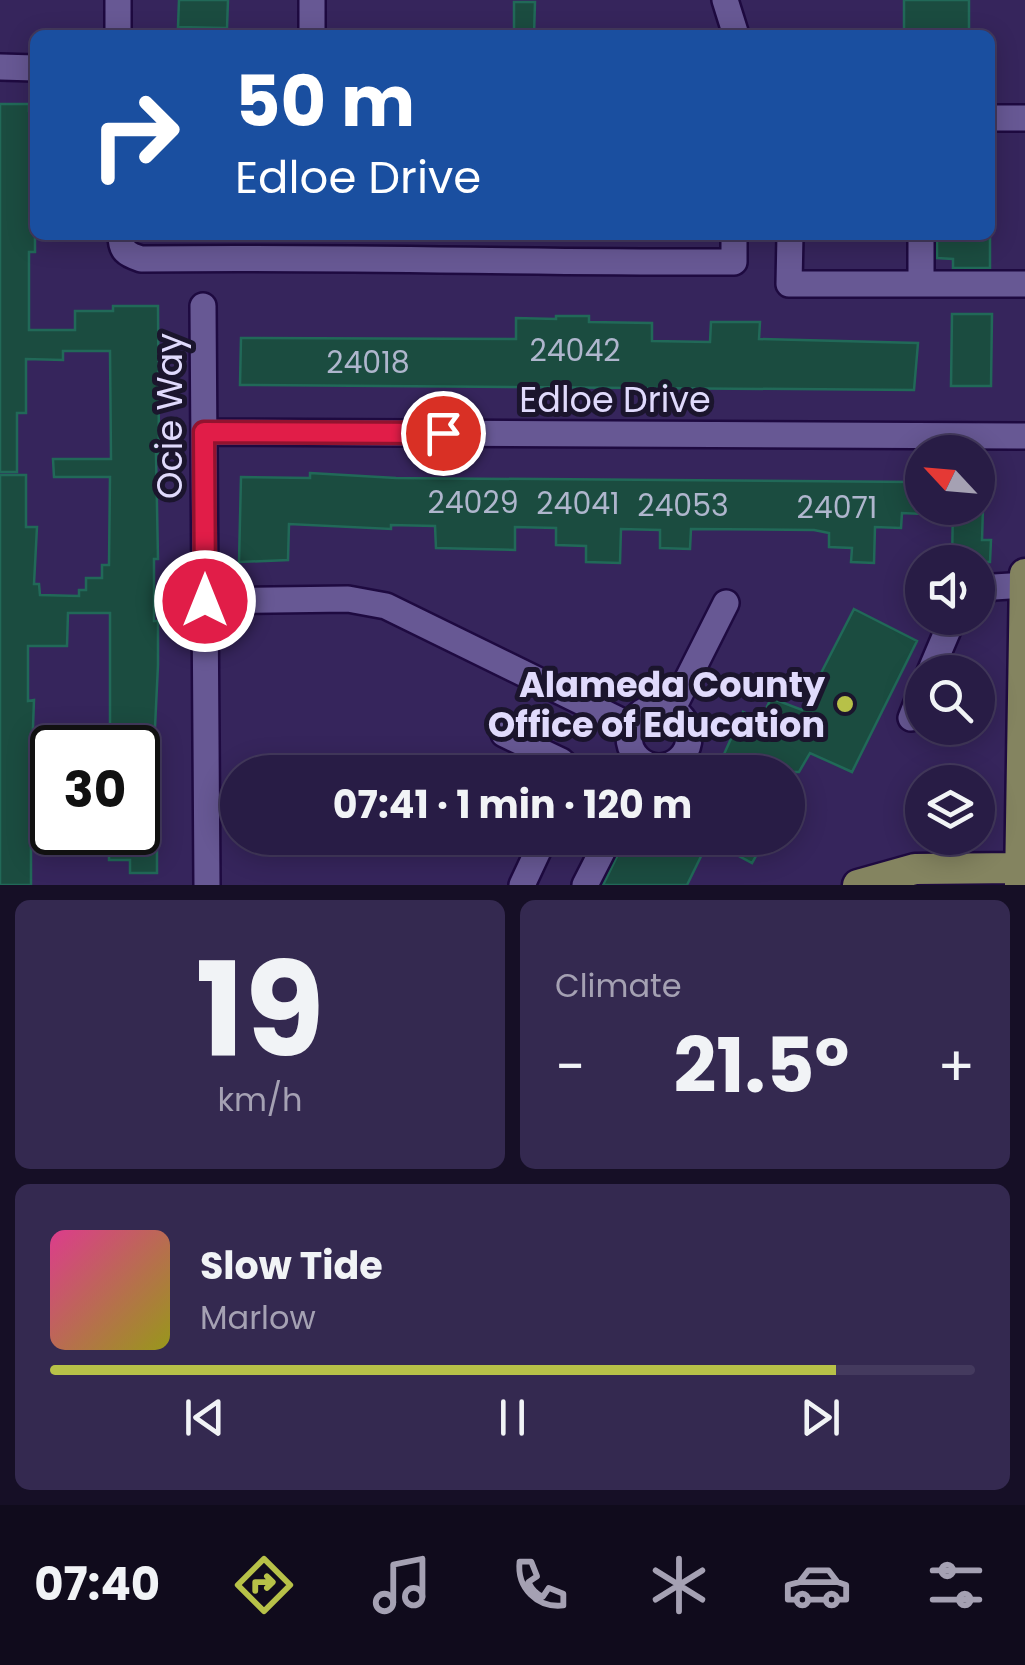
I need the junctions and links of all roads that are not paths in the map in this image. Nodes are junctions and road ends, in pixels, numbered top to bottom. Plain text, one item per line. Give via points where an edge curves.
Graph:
1 (118, 0) edge
2 (312, 0) edge
3 (725, 0) edge
4 (118, 30) edge
5 (312, 30) edge
6 (734, 30) edge
7 (0, 67) edge
8 (30, 68) edge
9 (995, 118) edge
10 (1025, 118) edge
11 (121, 240) edge
12 (734, 240) edge
13 (790, 240) edge
14 (921, 240) edge
15 (253, 246) edge
16 (309, 246) edge
17 (921, 284) junction
18 (1025, 284) edge
19 (203, 306) dead end
20 (204, 432) junction
21 (1025, 436) edge
22 (1025, 574) edge
23 (1024, 585) edge
24 (995, 587) edge
25 (205, 601) junction
26 (726, 604) dead end
27 (672, 710) junction
28 (631, 726) junction
29 (504, 734) dead end
30 (549, 755) edge
31 (636, 755) edge
32 (683, 755) edge
33 (536, 855) edge
34 (600, 855) edge
35 (1022, 874) edge
36 (207, 885) edge
37 (522, 885) edge
38 (585, 885) edge
39 (858, 885) edge

1 - 4 street
2 - 5 street
3 - 6 street
7 - 8 street
9 - 10 street
11 - 15 street via 127,254 142,259
12 - 16 street via 734,262
13 - 17 street via 790,284
14 - 17 street
15 - 16 street
17 - 18 street
19 - 20 street, Ocie Way
20 - 21 street, Edloe Drive
20 - 25 street, Ocie Way
22 - 23 main road
23 - 24 street
23 - 35 main road
25 - 28 street via 348,599 386,606
25 - 36 street, Ocie Way
26 - 27 street
27 - 28 street via 648,709
27 - 32 street via 688,730
28 - 31 street
29 - 30 street
33 - 37 street
34 - 38 street
35 - 39 main road via 915,869

